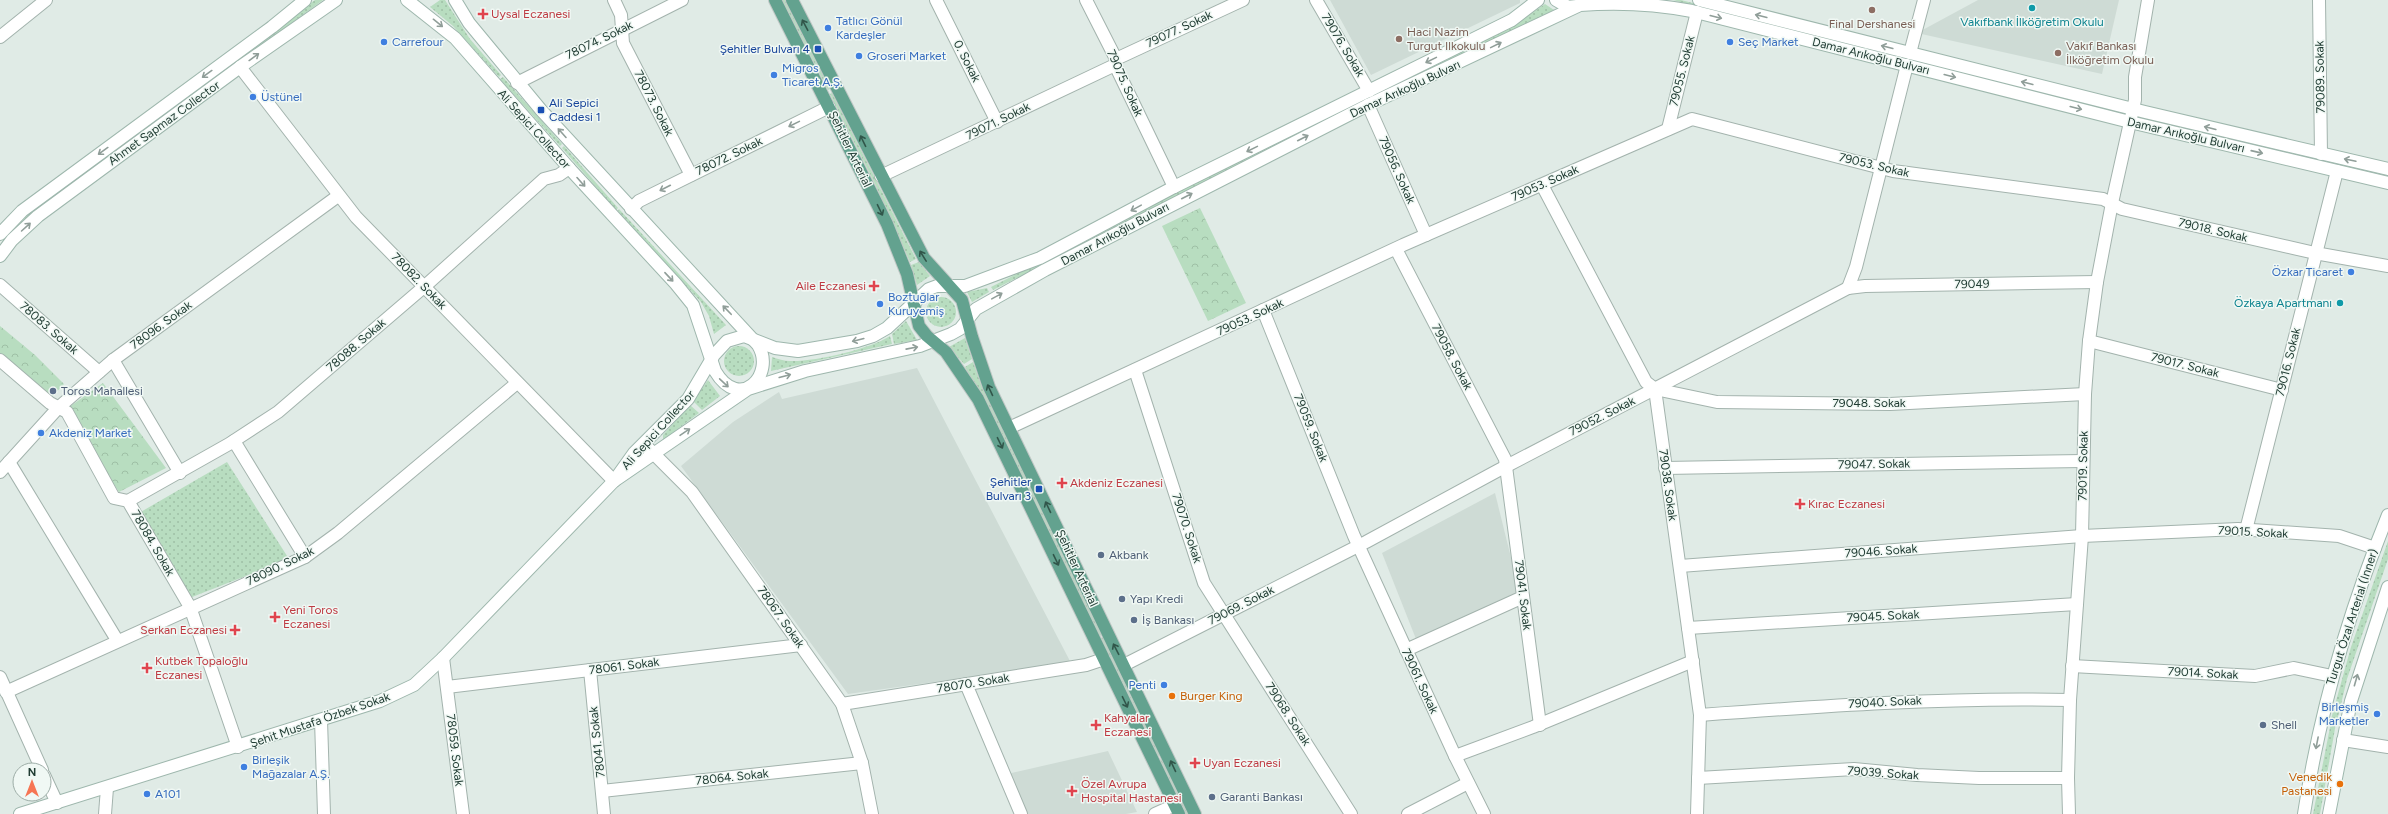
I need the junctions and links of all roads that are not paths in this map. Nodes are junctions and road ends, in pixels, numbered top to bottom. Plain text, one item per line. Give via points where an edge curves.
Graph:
1 (46, 0) edge
2 (305, 0) edge
3 (336, 0) edge
4 (407, 0) edge
5 (455, 0) edge
6 (614, 0) edge
7 (682, 0) edge
8 (775, 0) edge
9 (936, 0) edge
10 (1086, 0) edge
11 (1243, 0) edge
12 (1316, 0) edge
13 (1538, 0) edge
14 (1556, 0) edge
15 (1699, 0) edge
16 (1924, 0) edge
17 (2148, 0) edge
18 (2319, 0) edge
19 (796, 1) edge
20 (1583, 2) edge
21 (1697, 12) junction
22 (622, 30) junction
23 (0, 37) edge
24 (1910, 53) junction
25 (1115, 62) junction
26 (1907, 65) junction
27 (240, 67) junction
28 (518, 83) junction
29 (1369, 91) junction
30 (829, 106) junction
31 (1368, 106) junction
32 (2133, 109) junction
33 (997, 122) junction
34 (2130, 122) junction
35 (1668, 129) junction
36 (2321, 154) junction
37 (569, 168) junction
38 (1882, 168) junction
39 (2388, 169) edge
40 (2337, 171) junction
41 (691, 175) junction
42 (881, 176) junction
43 (2388, 183) edge
44 (1542, 185) junction
45 (1174, 187) junction
46 (338, 196) junction
47 (2112, 204) junction
48 (631, 208) junction
49 (0, 234) edge
50 (1426, 235) junction
51 (1396, 249) junction
52 (2315, 253) junction
53 (0, 256) edge
54 (2388, 266) edge
55 (2097, 282) junction
56 (0, 285) edge
57 (949, 285) junction
58 (425, 286) junction
59 (1848, 288) junction
60 (912, 303) junction
61 (1264, 310) junction
62 (967, 320) junction
63 (753, 339) junction
64 (933, 341) junction
65 (2089, 341) junction
66 (0, 360) edge
67 (113, 360) junction
68 (712, 361) junction
69 (1135, 370) junction
70 (99, 372) junction
71 (517, 382) junction
72 (748, 389) junction
73 (1655, 389) junction
74 (2282, 390) junction
75 (2085, 394) junction
76 (58, 408) junction
77 (1008, 428) junction
78 (234, 441) junction
79 (648, 449) junction
80 (2083, 461) junction
81 (9, 462) junction
82 (1506, 466) junction
83 (1665, 468) junction
84 (0, 472) edge
85 (180, 473) junction
86 (614, 481) junction
87 (128, 501) junction
88 (2388, 515) edge
89 (2246, 530) junction
90 (2082, 536) junction
91 (1358, 546) junction
92 (2375, 548) junction
93 (305, 557) junction
94 (1680, 566) junction
95 (2388, 587) edge
96 (1523, 597) junction
97 (2077, 604) junction
98 (190, 607) junction
99 (1224, 614) junction
100 (1688, 628) junction
101 (117, 640) junction
102 (801, 645) junction
103 (1406, 650) junction
104 (443, 658) junction
105 (1104, 659) junction
106 (1693, 661) junction
107 (1124, 665) junction
108 (2072, 666) junction
109 (590, 670) junction
110 (2332, 676) junction
111 (0, 677) edge
112 (966, 684) junction
113 (447, 687) junction
114 (6, 692) junction
115 (2070, 700) junction
116 (842, 704) junction
117 (1700, 715) junction
118 (321, 720) junction
119 (1540, 724) junction
120 (2343, 740) junction
121 (238, 747) junction
122 (2388, 748) edge
123 (1455, 756) junction
124 (38, 762) edge
125 (862, 763) junction
126 (1698, 778) junction
127 (2068, 778) junction
128 (1468, 783) junction
129 (106, 788) junction
130 (602, 791) junction
131 (52, 794) edge
132 (56, 803) junction
133 (1177, 809) edge
134 (1414, 813) edge
135 (17, 814) edge
136 (20, 814) edge
137 (105, 814) edge
138 (324, 814) edge
139 (463, 814) edge
140 (604, 814) edge
141 (872, 814) edge
142 (1021, 814) edge
143 (1156, 814) edge
144 (1195, 814) edge
145 (1351, 814) edge
146 (1484, 814) edge
147 (1697, 814) edge
148 (2069, 814) edge
149 (2304, 814) edge
150 (2329, 814) edge

1 - 23 street
2 -> 49 street, Ahmet Sapmaz Collector via 22,211
27 -> 3 street, Ahmet Sapmaz Collector
4 -> 37 street, Ali Sepici Collector via 455,38
5 - 28 street, Ali Sepici Collector via 469,23
6 - 22 street, 78073. Sokak via 621,15
7 - 22 street, 78074. Sokak
8 - 30 main road, Şehitler Arterial
9 - 33 street, 0. Sokak
10 - 25 street, 79075. Sokak
11 - 25 street, 79077. Sokak
12 - 29 street, 79076. Sokak
13 -> 29 street, Damar Arıkoğlu Bulvarı via 1512,20
14 - 20 street via 1568,7
24 -> 15 street, Damar Arıkoğlu Bulvarı
16 - 24 street
17 - 32 street, 79019. Sokak via 2135,77
18 - 36 street, 79089. Sokak
42 -> 19 main road, Şehitler Arterial
20 - 21 street, Damar Arıkoğlu Bulvarı via 1662,6
31 -> 20 street, Damar Arıkoğlu Bulvarı
21 -> 26 street, Damar Arıkoğlu Bulvarı
21 - 35 street, 79055. Sokak
22 - 28 street, 78074. Sokak
22 - 41 street, 78073. Sokak via 623,43
32 -> 24 street, Damar Arıkoğlu Bulvarı
25 - 33 street, 79071. Sokak
25 - 45 street, 79075. Sokak
26 -> 34 street, Damar Arıkoğlu Bulvarı
26 - 38 street
27 - 46 street, 78082. Sokak
53 -> 27 street, Ahmet Sapmaz Collector via 12,240 38,216
48 -> 28 street, Ali Sepici Collector
29 -> 45 street, Damar Arıkoğlu Bulvarı
30 -> 41 street, 78072. Sokak
30 -> 60 main road, Şehitler Arterial via 895,244 907,274
31 - 50 street, 79056. Sokak
62 -> 31 street, Damar Arıkoğlu Bulvarı via 976,309 988,301 1045,270
32 - 34 street, 79019. Sokak
36 -> 32 street, Damar Arıkoğlu Bulvarı
33 - 42 street, 79071. Sokak
34 -> 40 street, Damar Arıkoğlu Bulvarı
34 - 47 street, 79019. Sokak
35 - 38 street, 79053. Sokak via 1692,119
35 - 44 street, 79053. Sokak
39 -> 36 street, Damar Arıkoğlu Bulvarı
37 - 58 street, 78088. Sokak via 544,179
37 -> 68 street, Ali Sepici Collector via 693,305
38 - 47 street, 79053. Sokak via 2103,199
38 - 59 street
40 - 43 street, Damar Arıkoğlu Bulvarı
40 - 52 street, 79016. Sokak
41 -> 48 street, 78072. Sokak via 639,201
57 -> 42 main road, Şehitler Arterial via 924,258
44 - 50 street, 79053. Sokak
44 - 73 street via 1646,382
45 -> 57 street, Damar Arıkoğlu Bulvarı via 1040,258 979,282 965,286
46 - 58 street, 78082. Sokak
46 - 67 street, 78096. Sokak
47 - 52 street, 79018. Sokak via 2122,209
47 - 55 street, 79019. Sokak
63 -> 48 street, Ali Sepici Collector
50 - 51 street, 79053. Sokak
51 - 61 street, 79053. Sokak
51 - 82 street, 79058. Sokak via 1505,459
52 - 54 street, 79018. Sokak
52 - 74 street, 79016. Sokak
55 - 59 street, 79049
55 - 65 street, 79019. Sokak
56 - 70 street, 78083. Sokak
57 - 60 street via 929,289
57 - 62 main road via 962,300
58 - 71 street, 78082. Sokak
58 - 78 street, 78088. Sokak via 278,412
59 - 73 street, 79052. Sokak
60 -> 63 street, Ali Sepici Collector via 887,328 857,341 786,351
60 - 64 main road via 918,326
61 - 69 street, 79053. Sokak
61 - 91 street, 79059. Sokak
62 - 64 street via 952,334
77 -> 62 main road, Şehitler Arterial via 984,376
63 - 68 street via 744,336 727,341 719,348
63 - 72 street via 762,350 763,366 755,382
72 -> 64 street, Ali Sepici Collector via 805,371
64 -> 105 main road, Şehitler Arterial via 946,352 978,399
65 - 74 street, 79017. Sokak
65 - 75 street, 79019. Sokak
66 - 76 street, 78084. Sokak
67 - 70 street, 78096. Sokak
67 - 85 street
68 -> 72 street via 721,381 729,388
68 - 79 street, Ali Sepici Collector via 688,399
69 - 77 street, 79053. Sokak
69 - 99 street, 79070. Sokak via 1204,583
70 - 76 street, 78096. Sokak
71 - 86 street, 78082. Sokak
71 - 93 street, 78090. Sokak via 338,533
79 -> 72 street, Ali Sepici Collector
73 - 75 street, 79048. Sokak via 1717,402 1890,404
73 - 82 street, 79052. Sokak
73 - 83 street, 79038. Sokak
74 - 89 street, 79016. Sokak
75 - 80 street, 79019. Sokak
76 - 81 street, 78096. Sokak
76 - 87 street, 78084. Sokak via 67,412 114,498
107 -> 77 main road, Şehitler Arterial
78 - 85 street, 78088. Sokak
78 - 93 street
79 - 86 street, Ali Sepici Collector
79 - 102 street, 78067. Sokak via 692,492
80 - 83 street, 79047. Sokak
80 - 90 street, 79019. Sokak
81 - 84 street, 78096. Sokak
81 - 101 street
82 - 91 street, 79052. Sokak
82 - 96 street, 79041. Sokak
83 - 94 street, 79038. Sokak
85 - 87 street, 78088. Sokak
86 - 104 street, Şehit Mustafa Özbek Sokak
87 - 98 street, 78084. Sokak
88 - 92 street, Turgut Özal Arterial (Inner)
89 - 90 street, 79015. Sokak
89 - 92 street, 79015. Sokak via 2339,536
90 - 94 street, 79046. Sokak
90 - 97 street, 79019. Sokak
91 - 99 street, 79069. Sokak
91 - 103 street, 79061. Sokak
92 - 110 street, Turgut Özal Arterial (Inner)
93 - 98 street, 78090. Sokak
94 - 100 street, 79038. Sokak
120 -> 95 street, Turgut Özal Arterial (Inner) via 2357,677
96 - 103 street
96 - 119 street, 79041. Sokak
97 - 100 street, 79045. Sokak
97 - 108 street, 79019. Sokak
98 - 101 street, 78090. Sokak
98 - 121 street, 78084. Sokak
99 - 107 street, 79069. Sokak
99 - 145 street, 79068. Sokak
100 - 106 street, 79038. Sokak
101 - 114 street, 78090. Sokak
102 - 109 street, 78061. Sokak
102 - 116 street, 78067. Sokak
103 - 123 street, 79061. Sokak
104 - 113 street, 78059. Sokak
104 - 118 street, Şehit Mustafa Özbek Sokak via 414,685 380,701
105 - 112 street, 78070. Sokak via 1086,665
105 -> 133 main road, Şehitler Arterial
106 - 117 street, 79038. Sokak
106 - 119 street
144 -> 107 main road, Şehitler Arterial
108 - 110 street, 79014. Sokak via 2255,676 2294,668
108 - 115 street, 79019. Sokak
109 - 113 street, 78061. Sokak
109 - 130 street, 78041. Sokak
110 -> 149 street, Turgut Özal Arterial (Inner)
111 - 114 street
112 - 116 street, 78070. Sokak
112 - 142 street
113 - 139 street, 78059. Sokak
114 - 124 street
115 - 117 street, 79040. Sokak via 1957,699
115 - 127 street, 79019. Sokak
116 - 125 street, 78067. Sokak
117 - 126 street, 79038. Sokak
118 - 121 street, Şehit Mustafa Özbek Sokak
118 - 138 street
119 - 123 street
120 - 122 street
120 - 150 street, Turgut Özal Arterial (Inner)
121 - 129 street, Şehit Mustafa Özbek Sokak
123 - 128 street, 79061. Sokak
125 - 130 street, 78064. Sokak
125 - 141 street, 78067. Sokak
126 - 127 street, 79039. Sokak via 1854,769 1940,776
126 - 147 street, 79038. Sokak
127 - 148 street, 79019. Sokak
128 - 134 street
128 - 146 street, 79061. Sokak
129 - 132 street, Şehit Mustafa Özbek Sokak
129 - 137 street
130 - 140 street, 78041. Sokak
131 - 132 street
132 - 136 street, Şehit Mustafa Özbek Sokak
133 - 143 street
135 - 136 street, Şehit Mustafa Özbek Sokak

